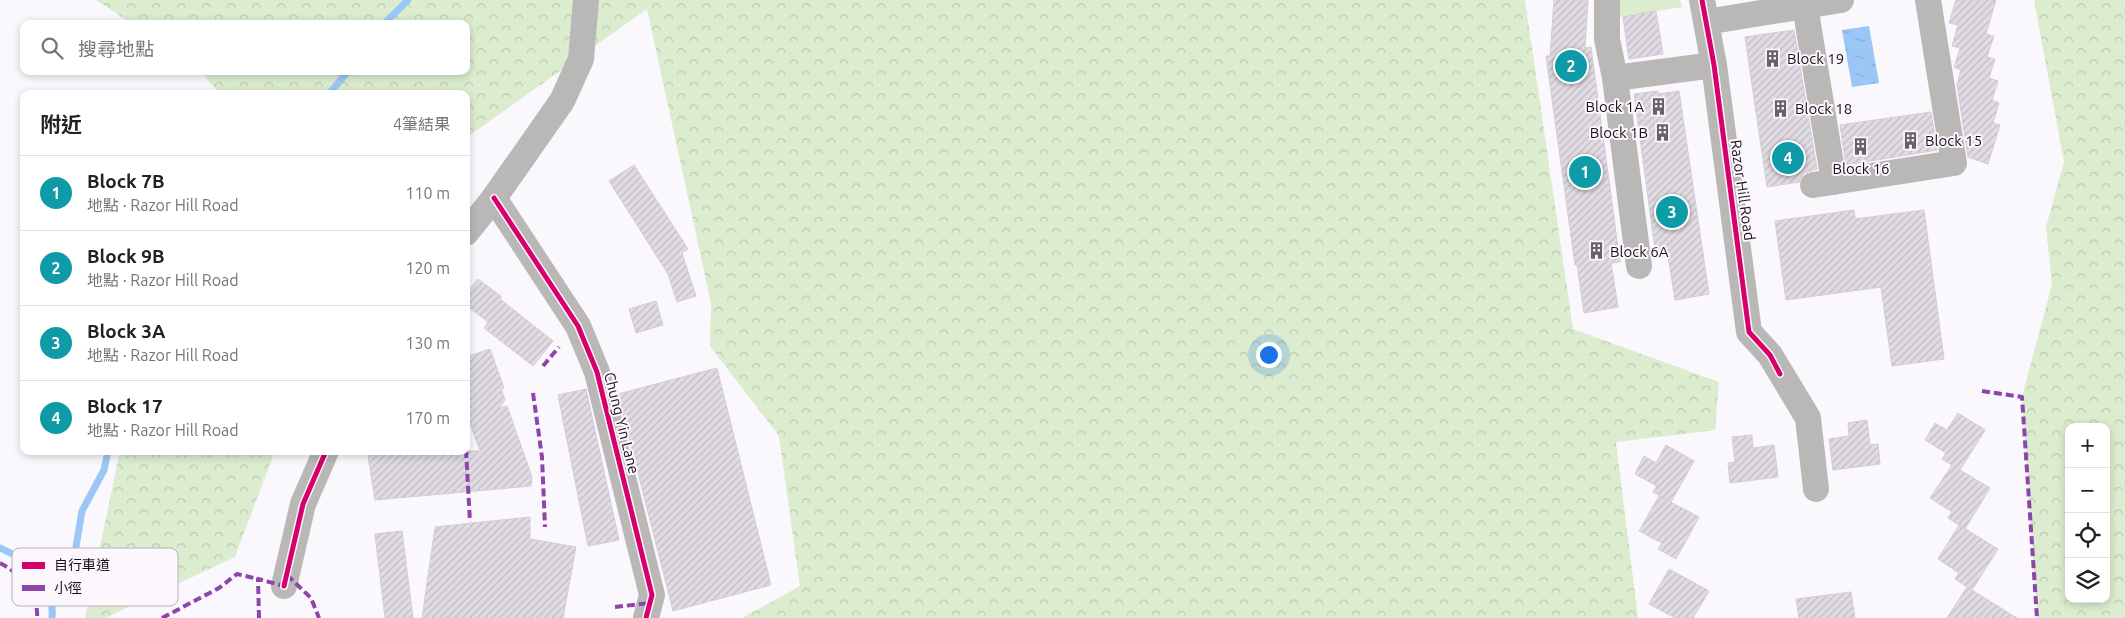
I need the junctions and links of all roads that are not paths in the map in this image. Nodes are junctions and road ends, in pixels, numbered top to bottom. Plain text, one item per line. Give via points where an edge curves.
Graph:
1 (586, 0) edge
2 (1607, 0) edge
3 (1841, 0) edge
4 (1928, 0) edge
5 (1805, 6) junction
6 (1704, 11) edge
7 (1714, 65) junction
8 (1615, 78) junction
9 (494, 198) junction
10 (470, 228) edge
11 (1640, 266) dead end
12 (324, 455) edge
13 (1816, 489) dead end
14 (284, 586) dead end
15 (646, 618) edge

1 - 9 street via 581,60 562,101
2 - 8 street via 1607,39
3 - 5 street
4 - 5 street via 1954,163 1823,184
5 - 6 street
6 - 7 street, Razor Hill Road
7 - 8 street
7 - 13 street, Razor Hill Road via 1749,332 1770,355 1808,418
8 - 11 street
9 - 10 street
9 - 15 street, Chung Yin Lane via 578,326 597,372 652,595
12 - 14 street via 303,504

